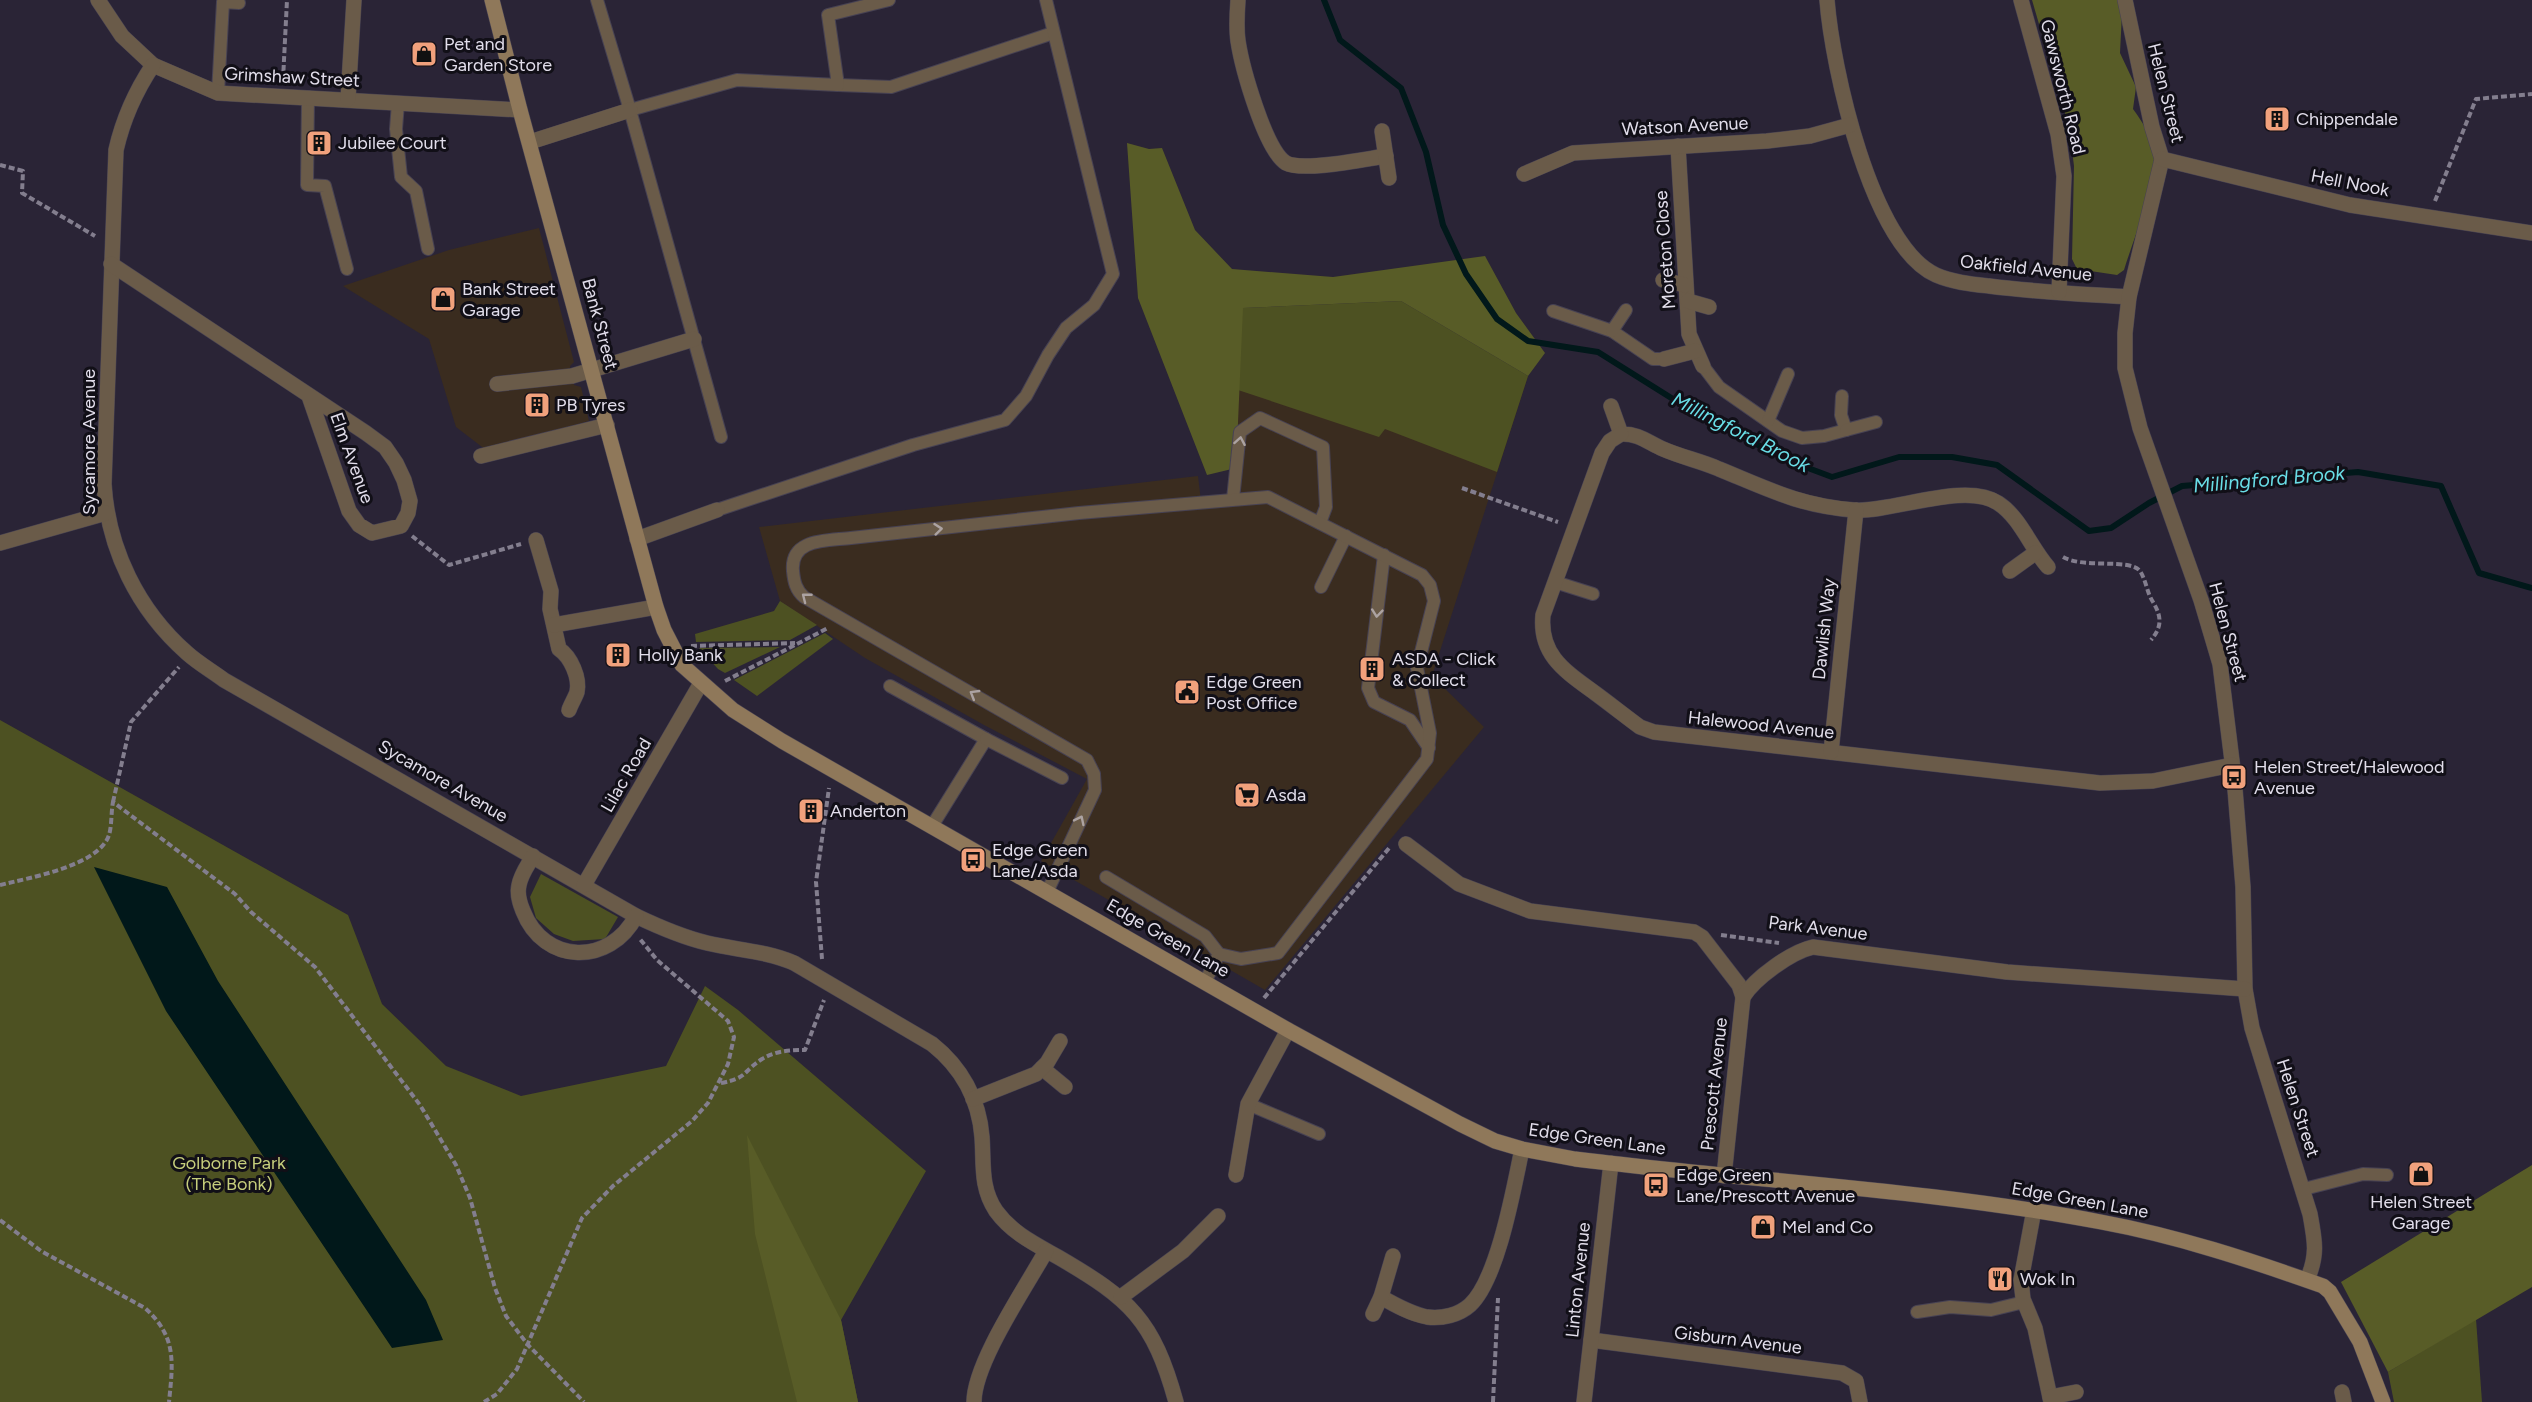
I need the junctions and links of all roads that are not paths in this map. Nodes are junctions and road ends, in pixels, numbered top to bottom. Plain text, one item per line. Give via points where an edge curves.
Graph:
1 (98, 0) edge
2 (354, 0) edge
3 (492, 0) edge
4 (597, 0) edge
5 (889, 0) edge
6 (1046, 0) edge
7 (1238, 0) edge
8 (1827, 0) edge
9 (2021, 0) edge
10 (2125, 0) edge
11 (239, 3) dead end
12 (1053, 33) junction
13 (153, 65) junction
14 (838, 85) junction
15 (218, 93) junction
16 (308, 97) junction
17 (348, 99) junction
18 (398, 103) junction
19 (520, 110) junction
20 (630, 110) junction
21 (1850, 125) junction
22 (1382, 132) dead end
23 (530, 142) junction
24 (1678, 146) junction
25 (1386, 156) junction
26 (2162, 159) junction
27 (1524, 174) dead end
28 (1389, 178) dead end
29 (2532, 233) edge
30 (428, 249) dead end
31 (111, 264) junction
32 (347, 269) dead end
33 (1663, 280) dead end
34 (1686, 285) junction
35 (2059, 292) junction
36 (2129, 297) junction
37 (1688, 301) junction
38 (1709, 306) dead end
39 (1626, 310) dead end
40 (1553, 311) dead end
41 (1612, 331) junction
42 (693, 339) junction
43 (1695, 351) junction
44 (1665, 358) joint
45 (1703, 366) joint
46 (593, 370) junction
47 (1788, 374) dead end
48 (497, 384) dead end
49 (309, 396) junction
50 (1842, 396) dead end
51 (1611, 406) dead end
52 (1768, 421) junction
53 (1876, 423) dead end
54 (607, 425) junction
55 (1846, 430) junction
56 (1621, 434) junction
57 (721, 437) dead end
58 (481, 456) dead end
59 (1233, 499) junction
60 (717, 510) joint
61 (1856, 510) junction
62 (106, 513) junction
63 (1320, 523) junction
64 (1346, 536) junction
65 (637, 539) junction
66 (536, 540) road end
67 (0, 543) edge
68 (2035, 553) junction
69 (1384, 555) junction
70 (2048, 567) dead end
71 (2010, 571) dead end
72 (1555, 582) junction
73 (1321, 587) dead end
74 (1593, 594) dead end
75 (656, 607) junction
76 (554, 625) junction
77 (705, 686) junction
78 (890, 686) dead end
79 (569, 710) dead end
80 (986, 739) junction
81 (1429, 748) junction
82 (1831, 752) junction
83 (2232, 765) junction
84 (1062, 778) dead end
85 (932, 826) junction
86 (1406, 844) road end
87 (533, 856) junction
88 (1106, 877) dead end
89 (584, 885) junction
90 (1047, 892) junction
91 (633, 922) junction
92 (1813, 947) joint
93 (1219, 954) junction
94 (1204, 982) junction
95 (2245, 989) junction
96 (1743, 997) junction
97 (1288, 1030) junction
98 (1060, 1041) dead end
99 (1042, 1068) junction
100 (1065, 1087) dead end
101 (973, 1099) junction
102 (1248, 1104) junction
103 (1319, 1134) dead end
104 (1522, 1149) junction
105 (1611, 1163) junction
106 (1236, 1175) dead end
107 (2387, 1175) dead end
108 (1724, 1176) junction
109 (2304, 1189) junction
110 (2034, 1210) junction
111 (1218, 1216) dead end
112 (1046, 1251) junction
113 (1393, 1256) dead end
114 (2307, 1280) junction
115 (1121, 1297) junction
116 (1381, 1297) junction
117 (2025, 1302) junction
118 (1917, 1312) dead end
119 (1372, 1314) dead end
120 (1591, 1340) junction
121 (2076, 1392) dead end
122 (2051, 1400) edge
123 (974, 1402) edge
124 (1176, 1402) edge
125 (1584, 1402) edge
126 (1860, 1402) edge
127 (2383, 1402) edge

1 - 13 street, Grimshaw Street via 122,36
2 - 17 street
3 - 19 street, Bank Street
4 - 20 lane
5 - 14 lane via 828,15
6 - 12 lane
7 - 25 street via 1238,40 1244,64 1267,138 1279,156 1287,163 1305,167
8 - 21 street, Oakfield Avenue via 1834,61
9 - 35 street, Gawsworth Road via 2058,134 2064,176
10 - 26 street, Helen Street
11 - 15 lane via 223,2
12 - 14 lane via 891,87
12 - 60 lane via 1113,273 1094,305 1066,328 1026,396 1005,420 913,445
13 - 15 street, Grimshaw Street
13 - 31 street, Sycamore Avenue via 121,126 116,150
14 - 20 lane via 737,80
15 - 16 street, Grimshaw Street
16 - 17 street, Grimshaw Street
16 - 32 lane via 307,185 325,186
17 - 18 street, Grimshaw Street
18 - 19 street, Grimshaw Street
18 - 30 lane via 396,129 401,177 416,191
19 - 23 street, Bank Street
20 - 23 street
20 - 42 lane
21 - 24 street, Watson Avenue via 1810,136
21 - 35 street, Oakfield Avenue via 1893,231 1918,265 1960,282
22 - 25 street
23 - 46 street, Bank Street
24 - 27 street, Watson Avenue via 1573,153
24 - 34 street, Moreton Close
25 - 28 street
26 - 29 street, Hell Nook via 2350,205
26 - 36 street, Helen Street
31 - 49 street, Elm Avenue
31 - 62 street, Sycamore Avenue
33 - 34 street
34 - 37 street, Moreton Close
35 - 36 street, Oakfield Avenue
36 - 83 street, Helen Street via 2125,368 2140,428 2220,664
37 - 38 street
37 - 43 street, Moreton Close via 1689,334
39 - 41 lane
40 - 41 lane
41 - 44 lane via 1653,359
42 - 46 street
42 - 57 lane
43 - 44 street
43 - 45 street, Moreton Close
45 - 52 lane via 1719,387
46 - 48 street
46 - 54 street, Bank Street
47 - 52 lane
49 - 49 street, Elm Avenue via 385,447 396,463 410,501 400,526 372,533 359,525 349,511
50 - 55 lane via 1841,415
51 - 56 street
52 - 55 lane via 1802,438
53 - 55 lane
54 - 58 street
54 - 65 street, Bank Street
56 - 61 street via 1631,433 1664,450 1780,495
56 - 72 street, Halewood Avenue via 1602,453
59 - 63 lane via 1268,497
59 -> 63 lane via 1240,432 1260,418 1323,447 1326,507
90 -> 59 lane via 1095,790 1094,774 1087,760 812,602 797,591 794,559 806,544
60 - 65 street
61 - 68 street via 1975,496 1997,502 2014,519
61 - 82 street, Dawlish Way
62 - 67 street
62 - 87 street, Sycamore Avenue via 124,567 142,602 188,655 224,680
63 - 64 lane
64 - 69 lane
64 - 73 lane
65 - 75 street, Bank Street
66 - 76 street via 551,591
68 - 70 street
68 - 71 street
69 - 81 lane via 1422,575 1432,592 1434,601 1417,668 1430,733
69 -> 81 lane via 1368,688 1374,702 1410,720
72 - 74 lane
72 - 82 street, Halewood Avenue via 1542,627 1550,653 1566,672 1640,727 1654,732
75 - 76 street
75 - 77 street, Bank Street via 682,665
76 - 79 street via 559,649 572,664 577,690
77 - 85 street, Edge Green Lane via 733,710
77 - 89 street, Lilac Road
78 - 80 lane
80 - 84 lane
80 - 85 lane
81 - 93 lane via 1427,759 1278,953 1241,959
82 - 83 street, Halewood Avenue via 2108,783 2153,781
83 - 95 street, Helen Street via 2243,887
85 - 90 street, Edge Green Lane
86 - 96 street, Prescott Avenue via 1459,885 1530,911 1694,932 1739,985
87 - 89 street, Sycamore Avenue
87 - 91 street via 518,887 520,904 532,929 550,946 576,953 594,951 617,941
88 - 93 lane via 1205,936
89 - 91 street, Sycamore Avenue
90 - 94 street, Edge Green Lane
91 - 101 street, Sycamore Avenue via 708,943 771,954 794,963 947,1055
92 - 95 street, Park Avenue via 2007,972
92 - 96 street, Prescott Avenue via 1802,950 1751,985
93 - 94 lane
94 - 97 street, Edge Green Lane
95 - 109 street, Helen Street via 2252,1028
96 - 108 street, Prescott Avenue
97 - 102 street
97 - 104 street, Edge Green Lane via 1460,1125
98 - 99 street
99 - 100 street
99 - 101 street via 1036,1074
101 - 112 street, Sycamore Avenue via 982,1138 983,1179 995,1210 1016,1232
102 - 103 lane
102 - 106 street
104 - 105 street, Edge Green Lane
104 - 116 street via 1511,1204 1495,1254 1486,1280 1471,1304 1444,1317 1427,1317
105 - 108 street, Edge Green Lane
105 - 120 street, Linton Avenue
107 - 109 lane via 2363,1174
108 - 110 street, Edge Green Lane
109 - 114 street, Helen Street via 2316,1244 2315,1262
110 - 114 street, Edge Green Lane via 2172,1238
110 - 117 street via 2020,1280
111 - 115 street via 1183,1251
112 - 115 street, Sycamore Avenue
112 - 123 street via 981,1367
113 - 116 street
114 - 127 street, Edge Green Lane via 2323,1286 2340,1306 2360,1342
115 - 124 street, Sycamore Avenue via 1141,1318 1154,1341
116 - 119 street
117 - 118 lane via 1991,1310 1950,1307
117 - 122 street
120 - 125 street, Linton Avenue
120 - 126 street, Gisburn Avenue via 1842,1372 1856,1381
121 - 122 street

